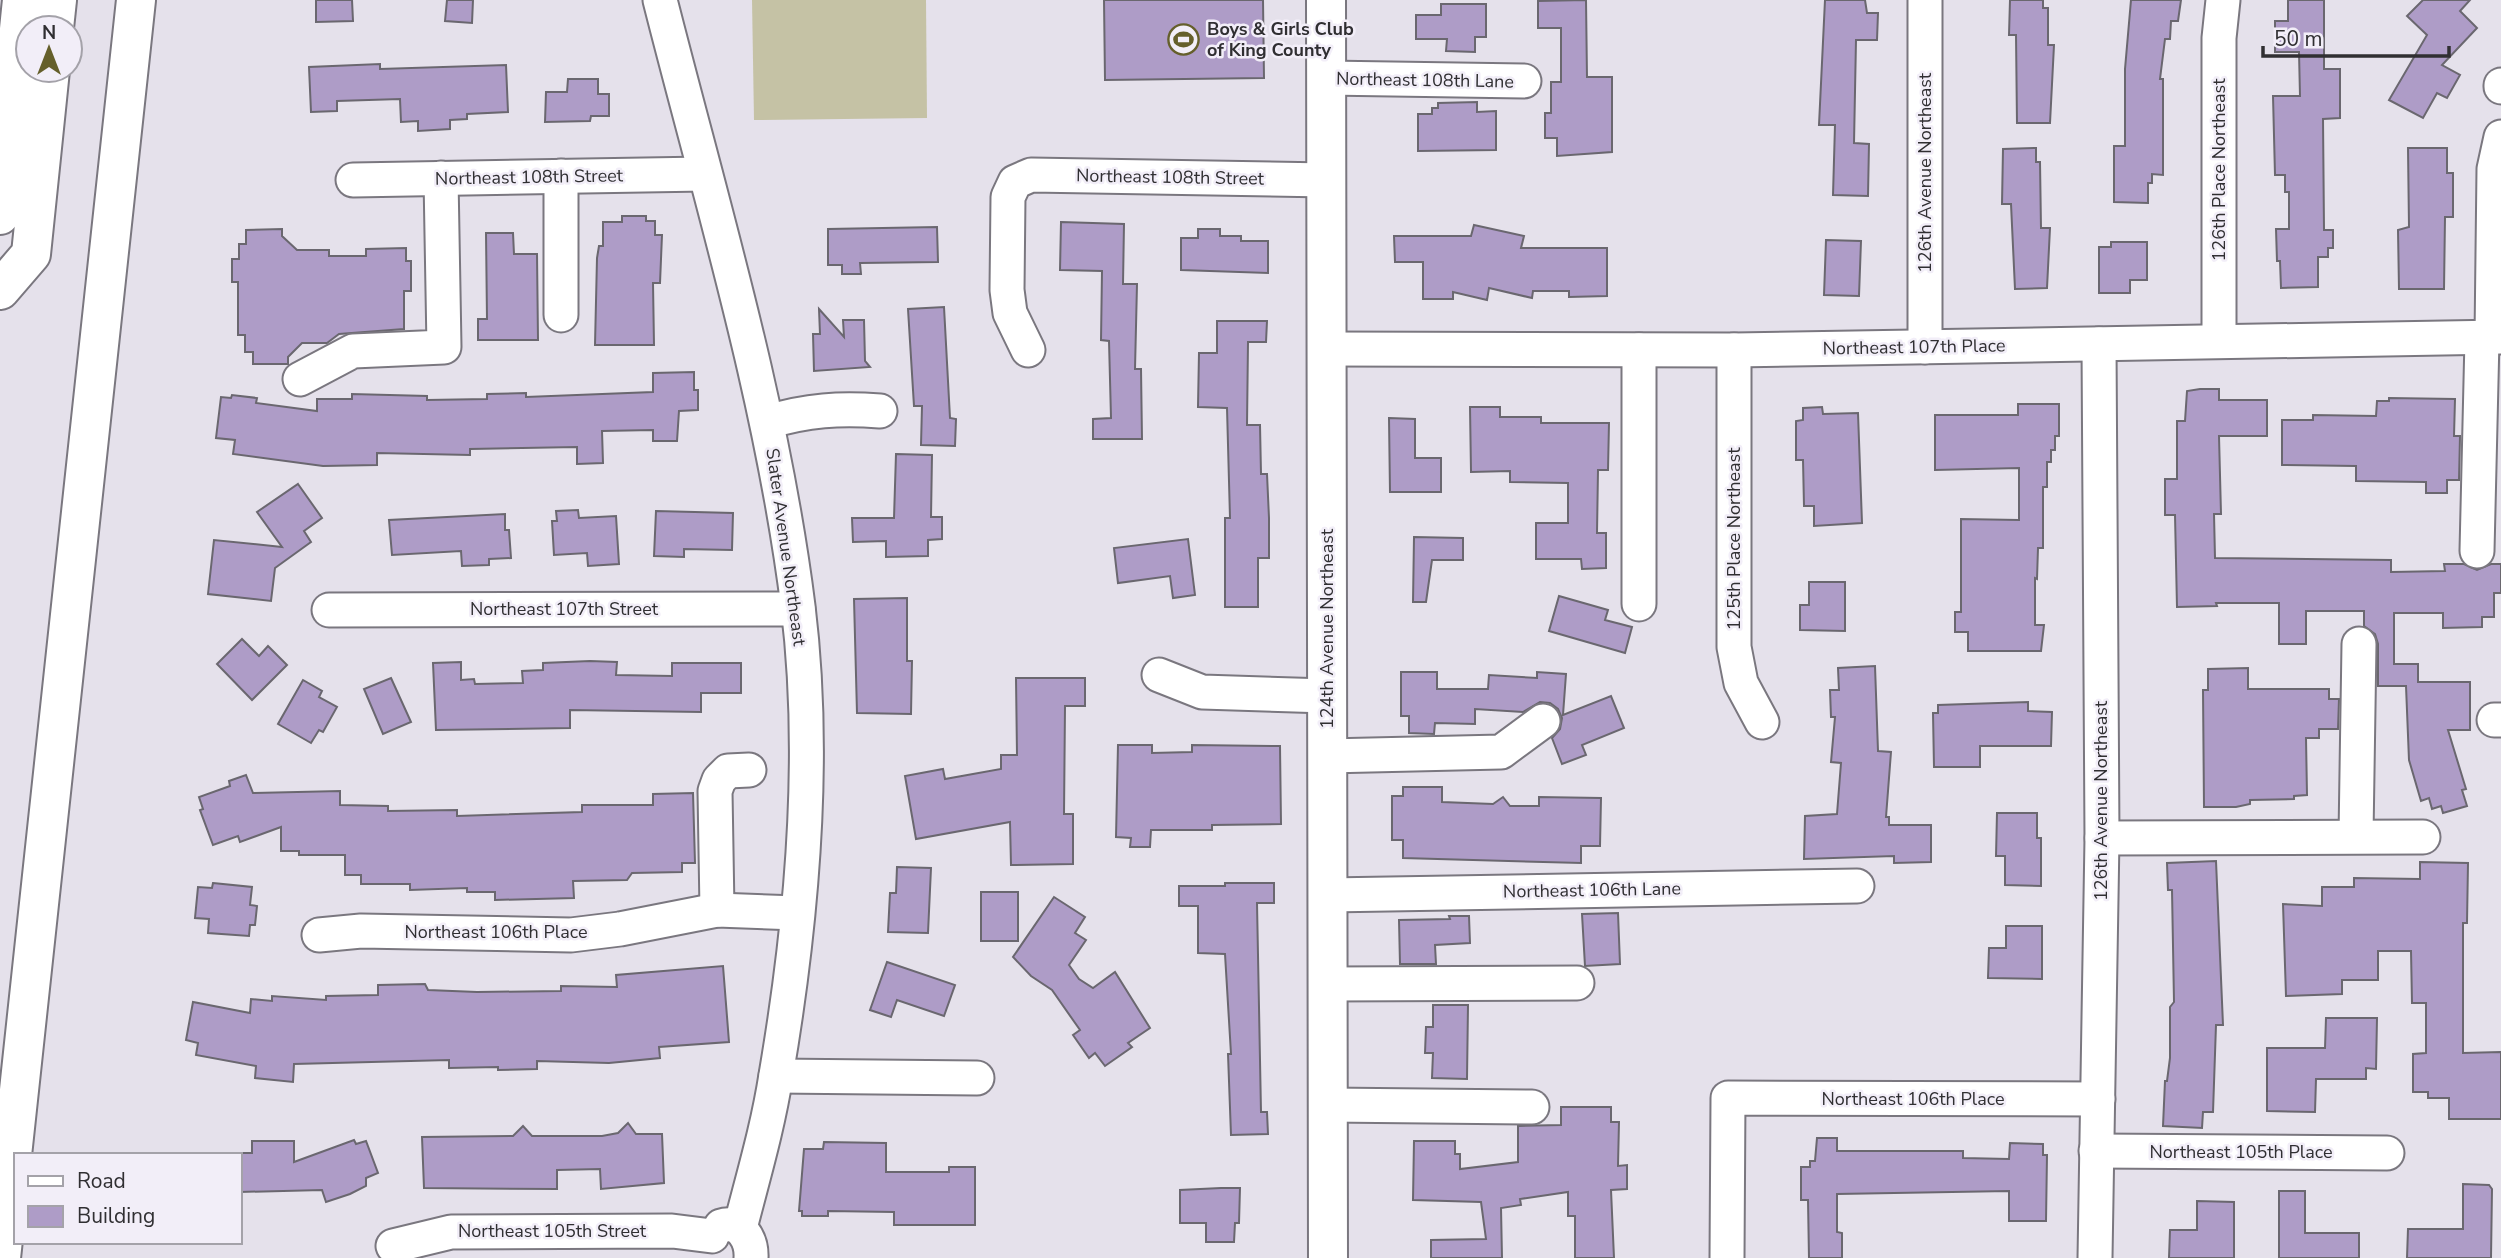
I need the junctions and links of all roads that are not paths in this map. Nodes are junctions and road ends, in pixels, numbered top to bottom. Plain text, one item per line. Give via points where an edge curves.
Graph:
1 (22, 0) edge
2 (136, 0) edge
3 (660, 0) edge
4 (1326, 0) edge
5 (1924, 0) edge
6 (2223, 0) edge
7 (1326, 78) junction
8 (1524, 82) dead end
9 (49, 84) edge
10 (2501, 137) edge
11 (705, 174) junction
12 (561, 176) junction
13 (440, 178) junction
14 (353, 180) dead end
15 (1327, 180) junction
16 (0, 215) edge
17 (0, 290) edge
18 (561, 316) dead end
19 (2492, 338) edge
20 (2219, 341) junction
21 (2099, 344) junction
22 (1925, 347) junction
23 (1326, 349) junction
24 (1028, 350) dead end
25 (1639, 350) junction
26 (1734, 350) junction
27 (300, 379) dead end
28 (880, 411) dead end
29 (768, 422) junction
30 (2477, 551) dead end
31 (1639, 604) dead end
32 (799, 609) junction
33 (329, 610) dead end
34 (2359, 644) dead end
35 (1159, 675) dead end
36 (1327, 696) junction
37 (1543, 721) dead end
38 (1762, 722) dead end
39 (1327, 756) junction
40 (749, 770) dead end
41 (2356, 836) junction
42 (2423, 836) dead end
43 (2102, 838) junction
44 (1857, 886) dead end
45 (1328, 895) junction
46 (717, 910) junction
47 (797, 913) junction
48 (320, 935) dead end
49 (1577, 983) dead end
50 (1328, 984) junction
51 (776, 1076) junction
52 (977, 1078) dead end
53 (2098, 1099) junction
54 (1328, 1105) junction
55 (1532, 1107) dead end
56 (2096, 1151) junction
57 (2386, 1153) dead end
58 (722, 1241) edge
59 (393, 1246) dead end
60 (1, 1258) edge
61 (751, 1258) edge
62 (1328, 1258) edge
63 (1727, 1258) edge
64 (2095, 1258) edge

1 - 16 main road
2 - 60 main road
3 - 11 street, Slater Avenue Northeast
4 - 7 main road, 124th Avenue Northeast
5 - 22 street, 126th Avenue Northeast
6 - 20 street, 126th Place Northeast via 2219,38
7 - 8 street, Northeast 108th Lane
7 - 15 main road, 124th Avenue Northeast
9 - 17 main road via 31,254
10 - 19 street via 2494,169
11 - 12 street, Northeast 108th Street
11 - 29 street, Slater Avenue Northeast
12 - 13 street, Northeast 108th Street
12 - 18 street
13 - 14 street, Northeast 108th Street
13 - 27 street via 444,347 353,351
15 - 23 main road, 124th Avenue Northeast
15 - 24 street, Northeast 108th Street via 1031,175 1015,182 1008,197 1007,290 1010,313
19 - 20 street, Northeast 107th Place
19 - 30 street
20 - 21 street, Northeast 107th Place
21 - 22 street, Northeast 107th Place
21 - 43 street, 126th Avenue Northeast
22 - 26 street, Northeast 107th Place
23 - 25 street, Northeast 107th Place
23 - 36 main road, 124th Avenue Northeast
25 - 26 street, Northeast 107th Place
25 - 31 street
26 - 38 street, 125th Place Northeast via 1734,647 1741,683
28 - 29 street via 807,410
29 - 32 street, Slater Avenue Northeast
32 - 33 street, Northeast 107th Street
32 - 47 street, Slater Avenue Northeast via 805,722
34 - 41 street
35 - 36 street via 1202,692
36 - 39 main road, 124th Avenue Northeast
37 - 39 street via 1501,752
39 - 45 main road, 124th Avenue Northeast
40 - 46 street via 728,771 715,791
41 - 42 street
41 - 43 street
43 - 53 street, 126th Avenue Northeast
44 - 45 street, Northeast 106th Lane
45 - 50 main road, 124th Avenue Northeast
46 - 47 street, Northeast 106th Place
46 - 48 street, Northeast 106th Place via 570,935 361,931
47 - 51 street, Slater Avenue Northeast
49 - 50 street
50 - 54 main road, 124th Avenue Northeast
51 - 52 street
51 - 58 street, Slater Avenue Northeast via 760,1156
53 - 56 street, 126th Avenue Northeast
53 - 63 street, Northeast 106th Place via 1728,1098
54 - 55 street
54 - 62 main road, 124th Avenue Northeast
56 - 57 street, Northeast 105th Place
56 - 64 street, 126th Avenue Northeast
58 - 59 street, Northeast 105th Street via 672,1231 451,1232
58 - 61 street via 751,1248

